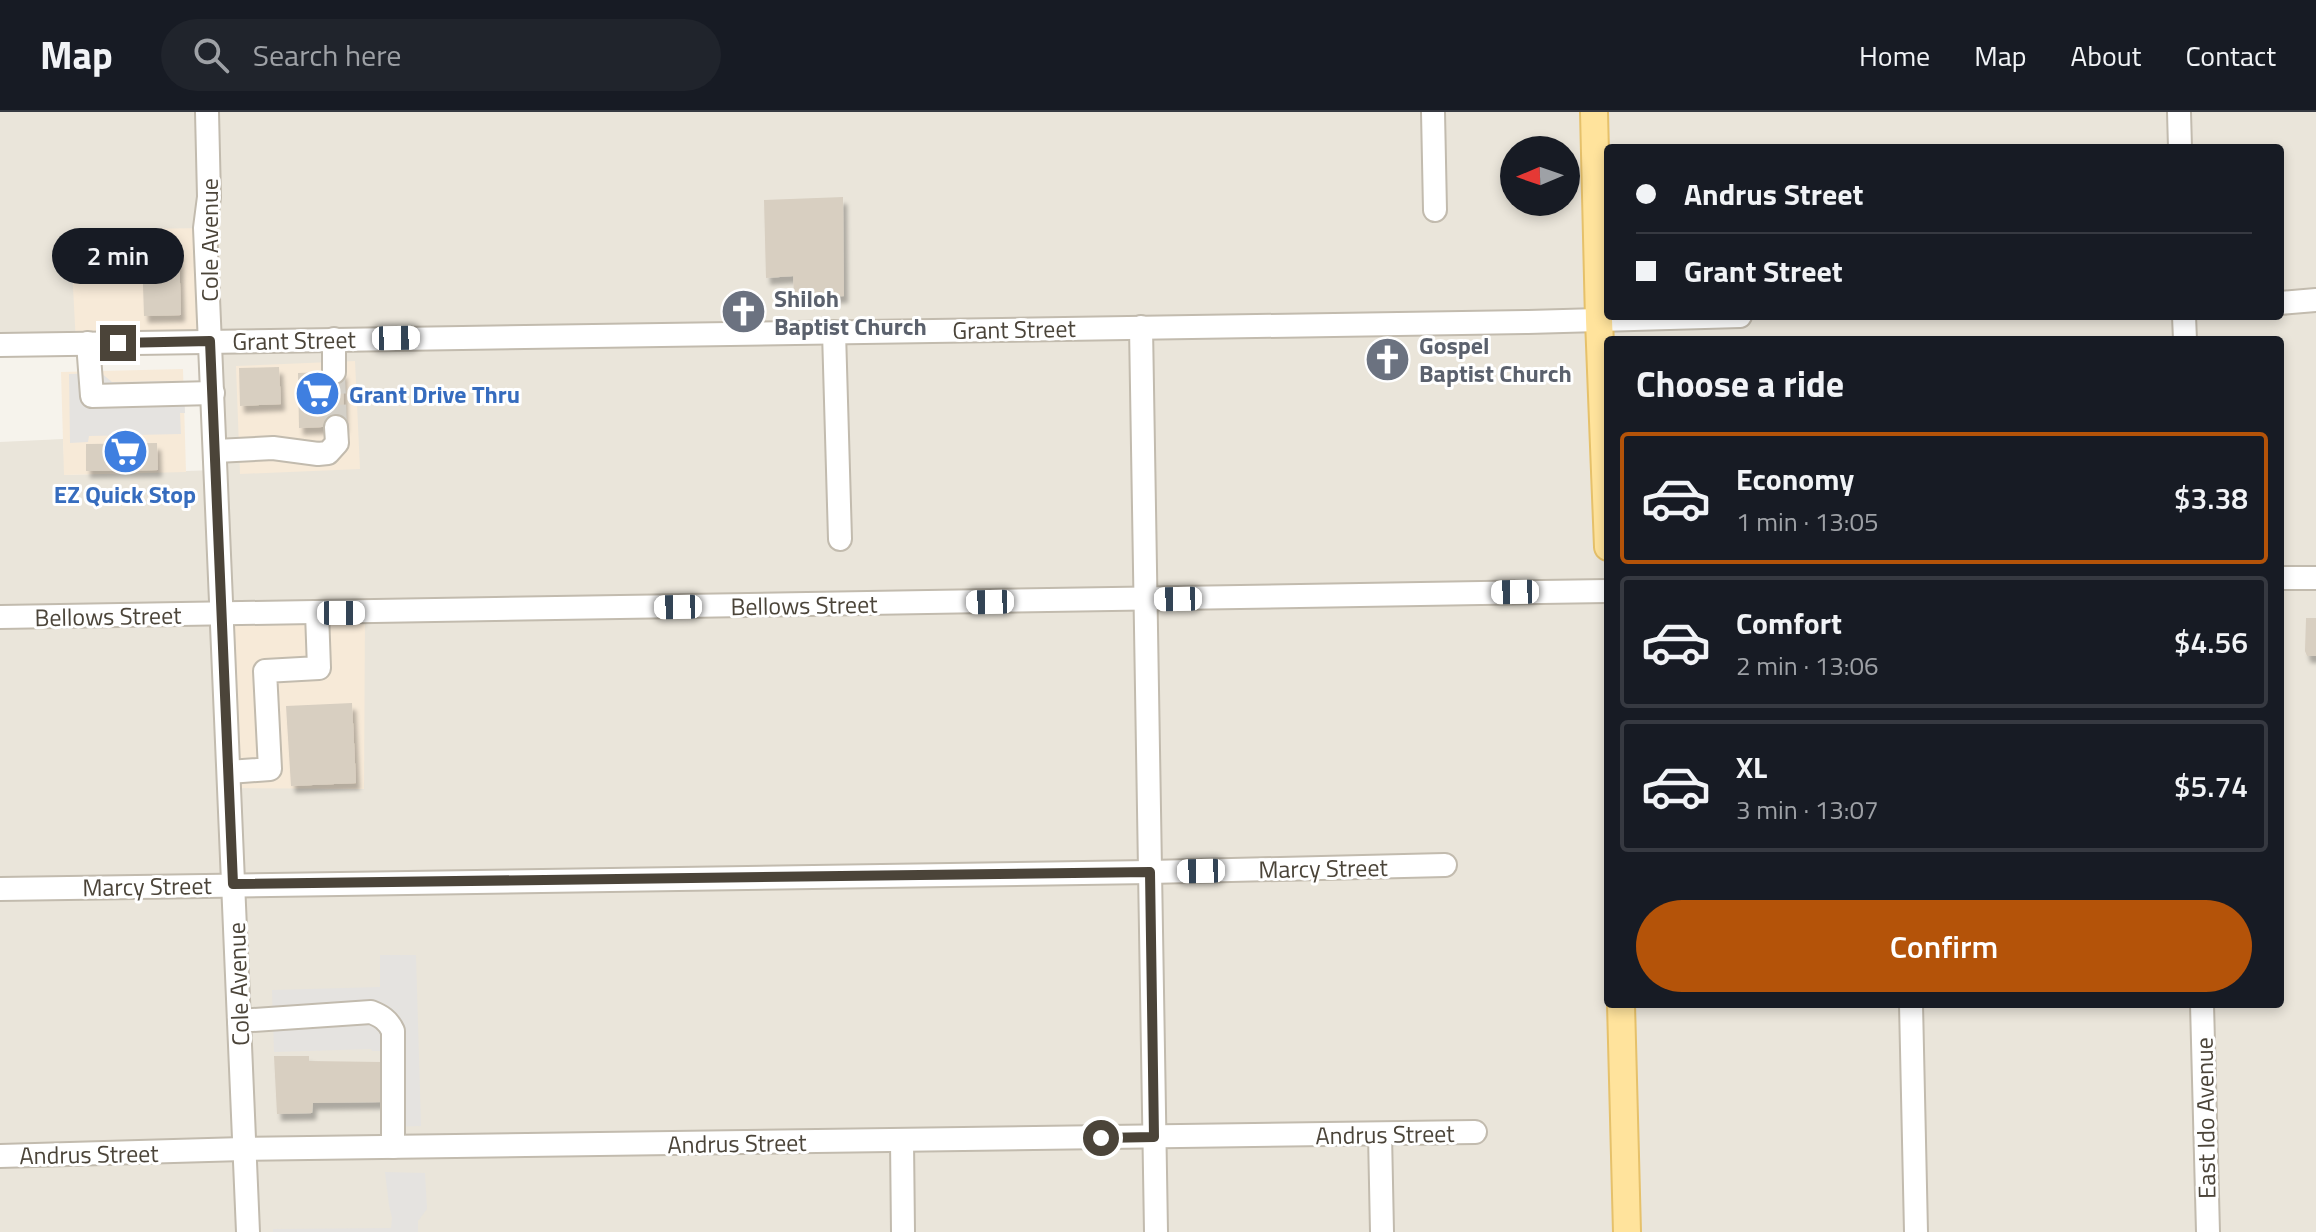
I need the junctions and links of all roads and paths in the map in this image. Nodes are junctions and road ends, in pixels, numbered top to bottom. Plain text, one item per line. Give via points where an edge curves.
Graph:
1 (207, 112) edge
2 (1433, 112) edge
3 (1594, 112) edge
4 (2179, 112) edge
5 (2180, 144) edge
6 (1435, 210) dead end
7 (2316, 300) edge
8 (2284, 303) edge
9 (1599, 320) junction
10 (1604, 320) edge
11 (1141, 327) junction
12 (834, 332) junction
13 (334, 339) junction
14 (210, 341) junction
15 (88, 343) junction
16 (0, 345) edge
17 (334, 372) tunnel mouth
18 (213, 393) junction
19 (336, 427) tunnel mouth
20 (1604, 446) edge
21 (216, 451) junction
22 (840, 539) dead end
23 (2284, 578) edge
24 (2316, 578) edge
25 (1604, 591) edge
26 (1147, 599) junction
27 (317, 613) junction
28 (221, 614) junction
29 (0, 617) edge
30 (229, 772) junction
31 (1445, 865) dead end
32 (1150, 872) junction
33 (233, 884) junction
34 (0, 889) edge
35 (1621, 1008) edge
36 (1911, 1008) edge
37 (2202, 1008) edge
38 (239, 1021) junction
39 (1475, 1132) dead end
40 (1380, 1134) junction
41 (1154, 1137) junction
42 (902, 1141) junction
43 (393, 1147) junction
44 (243, 1149) junction
45 (0, 1156) edge
46 (248, 1232) edge
47 (903, 1232) edge
48 (1156, 1232) edge
49 (1382, 1232) edge
50 (1627, 1232) edge
51 (1916, 1232) edge
52 (2208, 1232) edge

1 - 14 street, Cole Avenue
2 - 6 street
3 - 9 main road
4 - 5 street
7 - 8 street
9 - 10 street, Grant Street
9 - 11 street, Grant Street
9 - 20 main road
11 - 12 street, Grant Street
11 - 26 street
12 - 13 street, Grant Street
12 - 22 street
13 - 14 street, Grant Street
13 - 17 street
14 - 15 street, Grant Street
14 - 18 street, Cole Avenue
15 - 16 street, Grant Street
15 - 18 street via 92,396
18 - 21 street, Cole Avenue
19 - 21 street via 337,443 328,453 273,448
21 - 28 street, Cole Avenue
23 - 24 street
25 - 26 street, Bellows Street
26 - 27 street, Bellows Street
26 - 32 street
27 - 28 street, Bellows Street
27 - 30 street via 319,668 265,671 270,769
28 - 29 street, Bellows Street
28 - 30 street, Cole Avenue
30 - 33 street, Cole Avenue
31 - 32 street, Marcy Street
32 - 33 street, Marcy Street
32 - 41 street
33 - 34 street, Marcy Street
33 - 38 street, Cole Avenue
35 - 50 main road
36 - 51 street
37 - 52 street, East Ido Avenue
38 - 43 street via 371,1012 382,1016 393,1031
38 - 44 street, Cole Avenue
39 - 40 street, Andrus Street
40 - 41 street, Andrus Street
40 - 49 street
41 - 42 street, Andrus Street
41 - 48 street
42 - 43 street, Andrus Street
42 - 47 street
43 - 44 street, Andrus Street
44 - 45 street, Andrus Street
44 - 46 street, Cole Avenue

